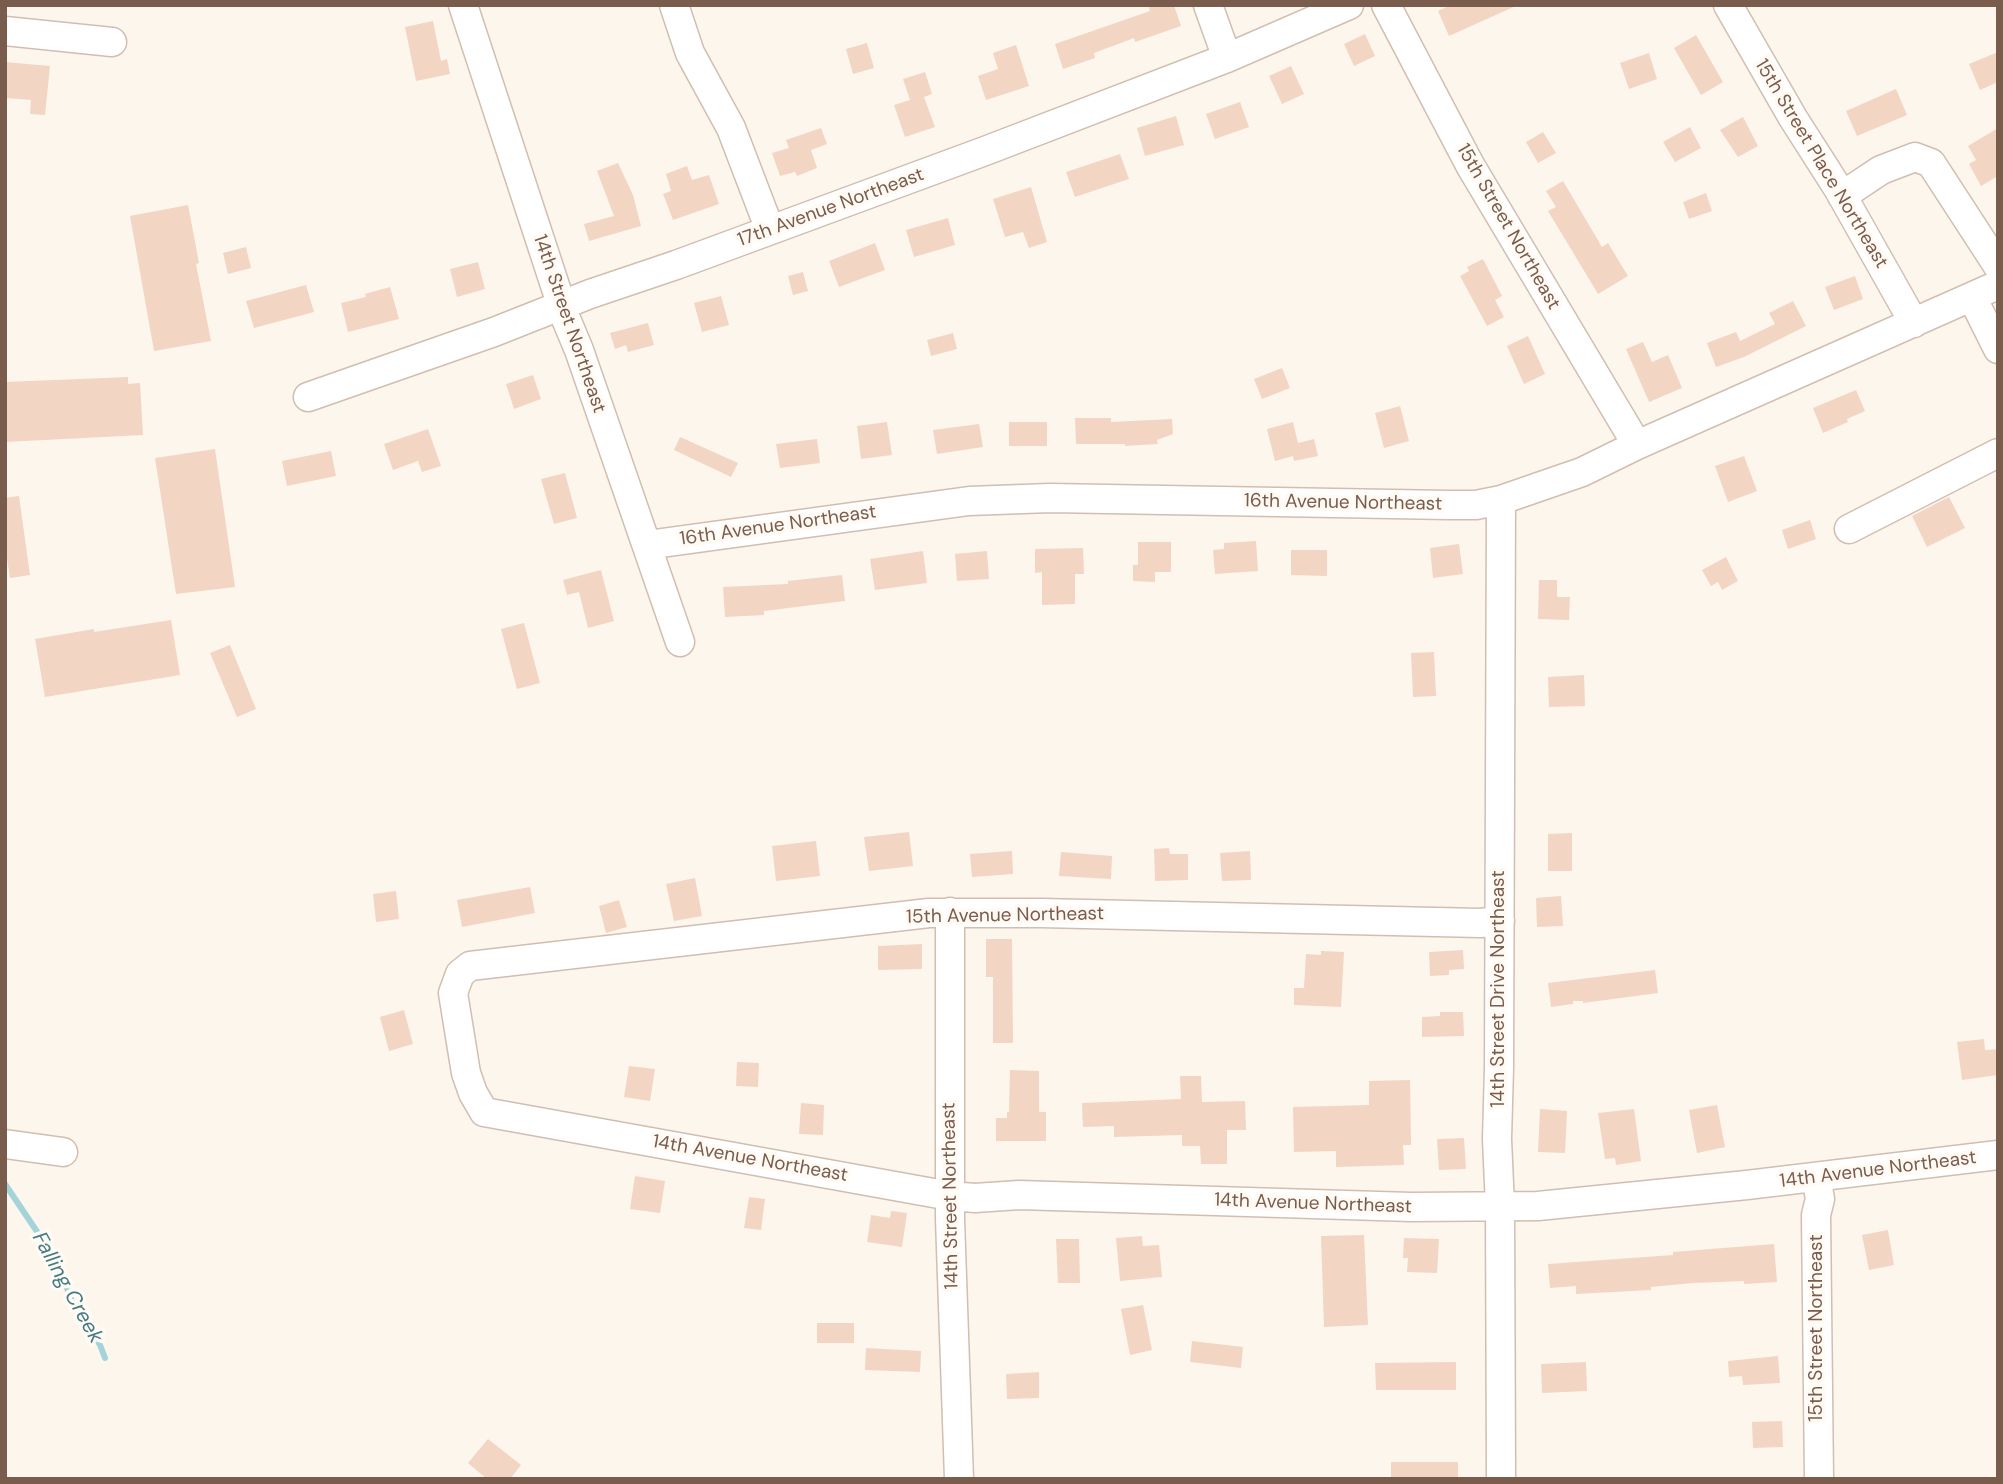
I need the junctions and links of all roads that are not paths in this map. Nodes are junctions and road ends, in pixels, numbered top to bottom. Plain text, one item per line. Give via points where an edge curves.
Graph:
1 (463, 5) edge
2 (674, 5) edge
3 (1208, 5) edge
4 (1349, 5) edge
5 (1386, 5) edge
6 (1728, 5) edge
7 (5, 31) edge
8 (112, 42) dead end
9 (1227, 58) junction
10 (1842, 196) junction
11 (770, 230) junction
12 (1998, 265) edge
13 (1998, 285) edge
14 (1972, 297) junction
15 (562, 305) junction
16 (1913, 323) junction
17 (1998, 349) edge
18 (308, 397) dead end
19 (1637, 445) junction
20 (1998, 453) edge
21 (1501, 500) junction
22 (1849, 529) dead end
23 (647, 545) junction
24 (680, 642) dead end
25 (950, 912) junction
26 (1500, 921) junction
27 (470, 966) joint
28 (5, 1144) edge
29 (63, 1152) dead end
30 (1998, 1155) edge
31 (1816, 1177) junction
32 (950, 1196) junction
33 (1500, 1206) junction
34 (959, 1479) edge
35 (1501, 1479) edge
36 (1819, 1479) edge

1 - 15 street, 14th Street Northeast
2 - 11 street via 690,53 731,128
3 - 9 street
4 - 9 street, 17th Avenue Northeast
5 - 19 street, 15th Street Northeast via 1470,165
6 - 10 street, 15th Street Place Northeast
7 - 8 street
9 - 11 street, 17th Avenue Northeast
10 - 12 street via 1881,170 1915,157 1931,163
10 - 16 street, 15th Street Place Northeast
11 - 15 street, 17th Avenue Northeast
13 - 14 street, 16th Avenue Northeast
14 - 16 street, 16th Avenue Northeast
14 - 17 street
15 - 18 street, 17th Avenue Northeast
15 - 23 street, 14th Street Northeast
16 - 19 street, 16th Avenue Northeast
19 - 21 street, 16th Avenue Northeast via 1581,472
20 - 22 street
21 - 23 street, 16th Avenue Northeast via 1476,505 1050,498 969,501
21 - 26 street, 14th Street Drive Northeast
23 - 24 street, 14th Street Northeast
25 - 26 street, 15th Avenue Northeast
25 - 27 street, 15th Avenue Northeast
25 - 32 street, 14th Street Northeast
26 - 33 street, 14th Street Drive Northeast
27 - 32 street, 14th Avenue Northeast via 460,974 453,993 466,1073 484,1112
28 - 29 street
30 - 31 street, 14th Avenue Northeast
31 - 33 street, 14th Avenue Northeast
31 - 36 street, 15th Street Northeast via 1820,1199 1816,1228
32 - 33 street, 14th Avenue Northeast
32 - 34 street, 14th Street Northeast
33 - 35 street, 14th Street Drive Northeast

